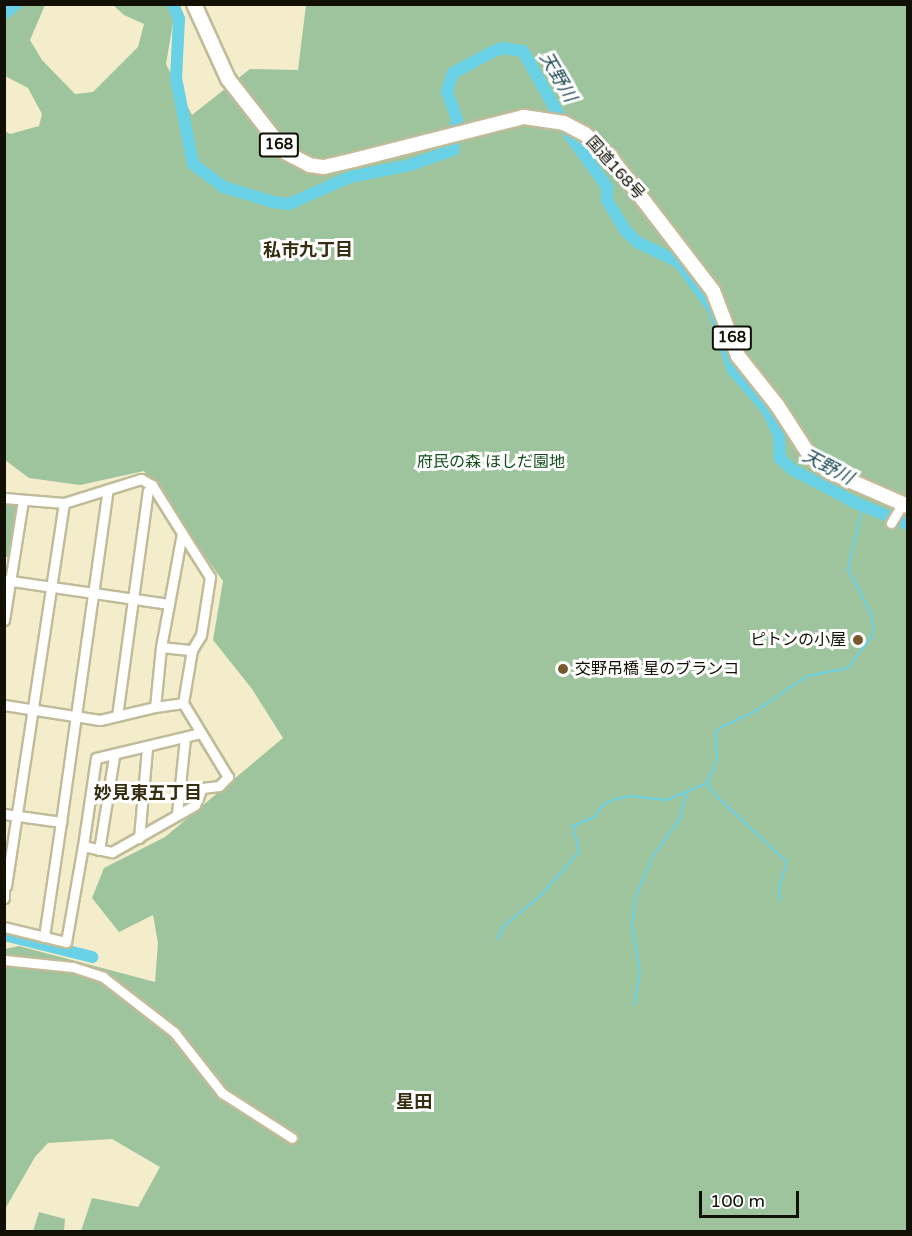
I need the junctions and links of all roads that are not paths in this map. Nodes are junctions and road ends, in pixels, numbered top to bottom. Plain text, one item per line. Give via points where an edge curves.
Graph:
1 (194, 4) edge
2 (152, 485) junction
3 (108, 489) junction
4 (4, 498) edge
5 (23, 500) junction
6 (64, 503) junction
7 (903, 506) edge
8 (891, 523) dead end
9 (182, 533) junction
10 (7, 580) edge
11 (52, 587) junction
12 (95, 594) junction
13 (132, 599) junction
14 (169, 604) junction
15 (4, 620) edge
16 (161, 647) junction
17 (192, 650) junction
18 (183, 703) junction
19 (4, 705) edge
20 (155, 707) junction
21 (33, 710) junction
22 (117, 716) junction
23 (76, 717) junction
24 (201, 733) junction
25 (185, 738) junction
26 (147, 749) junction
27 (114, 756) junction
28 (4, 814) edge
29 (177, 814) junction
30 (18, 816) junction
31 (61, 822) junction
32 (140, 838) junction
33 (83, 846) junction
34 (99, 850) junction
35 (8, 851) edge
36 (5, 886) edge
37 (4, 898) edge
38 (4, 927) edge
39 (44, 936) junction
40 (4, 960) edge
41 (292, 1138) dead end

1 - 7 highway, 国道168号 / 168 via 228,79 285,152 299,161 324,166 516,118 545,118 585,134 617,166 712,291 738,357 777,405 810,456 840,477
2 - 3 street via 141,479
2 - 9 street
2 - 13 street
3 - 6 street
3 - 12 street
4 - 5 street
5 - 6 street
5 - 10 street
6 - 11 street
7 - 8 street
9 - 14 street
9 - 17 street via 210,577 201,636
10 - 11 street
10 - 15 street
11 - 12 street
11 - 21 street
12 - 13 street
12 - 23 street
13 - 14 street
13 - 22 street
14 - 16 street
16 - 17 street
16 - 20 street
17 - 18 street
18 - 20 street
18 - 24 street
19 - 21 street
20 - 22 street
21 - 23 street
21 - 30 street
22 - 23 street via 100,720
23 - 31 street
24 - 25 street
24 - 29 street via 228,777 219,786 202,788 195,805
25 - 26 street
25 - 29 street
26 - 27 street
26 - 32 street
27 - 33 street via 96,758
27 - 34 street
28 - 30 street
29 - 32 street
30 - 31 street
30 - 35 street
31 - 39 street
32 - 34 street via 112,852
33 - 34 street
33 - 39 street via 66,942
35 - 36 street
36 - 37 street
38 - 39 street
40 - 41 street via 73,968 103,977 174,1032 222,1093

